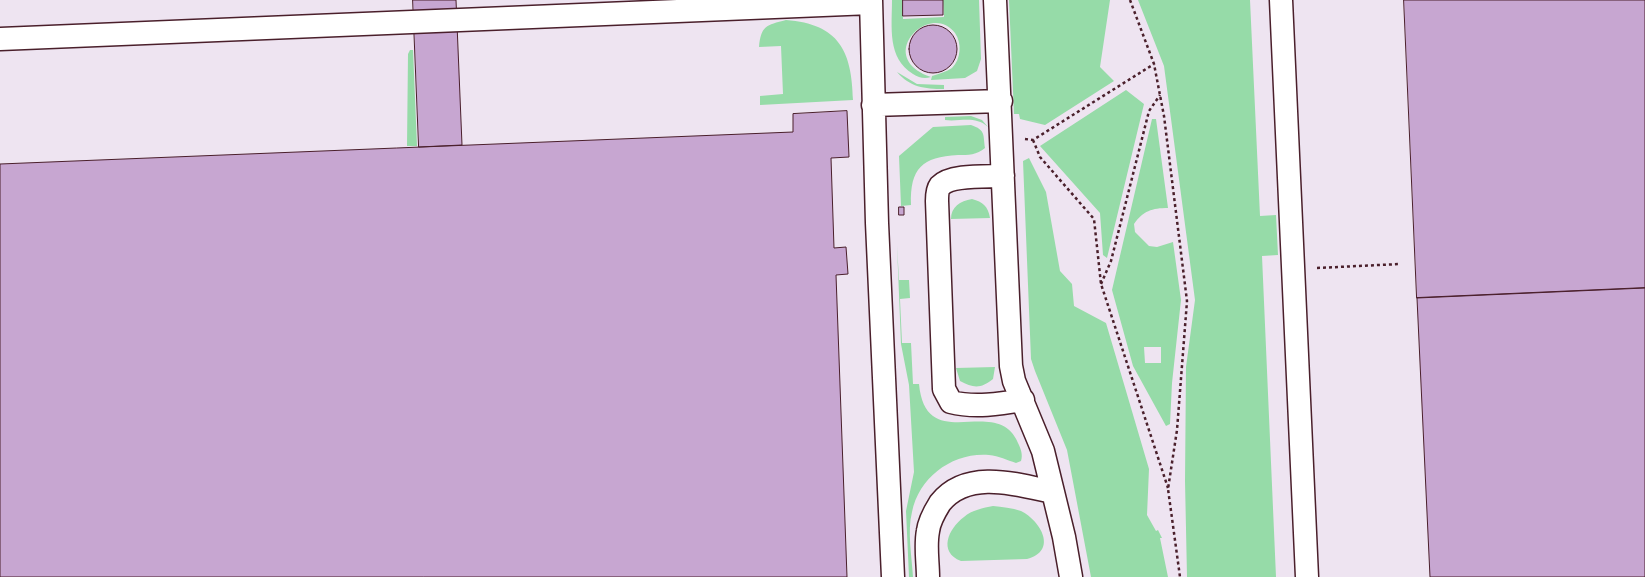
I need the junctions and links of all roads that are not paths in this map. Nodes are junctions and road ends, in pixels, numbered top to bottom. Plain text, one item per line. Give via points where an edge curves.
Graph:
1 (995, 0) edge
2 (1281, 0) edge
3 (871, 2) edge
4 (0, 39) edge
5 (1001, 101) junction
6 (873, 105) junction
7 (1003, 176) junction
8 (1023, 400) junction
9 (1052, 492) junction
10 (893, 577) edge
11 (928, 577) edge
12 (1071, 577) edge
13 (1307, 577) edge

1 - 5 lane
2 - 13 lane
3 - 4 lane
3 - 6 lane
5 - 6 lane
5 - 7 lane
6 - 10 lane
7 - 8 lane via 1009,352 1014,381
7 - 8 lane via 953,179 938,189 944,389 951,402 958,404 996,404
8 - 9 lane via 1043,450
9 - 11 lane via 998,482 975,483 954,490 938,507 928,527
9 - 12 lane

